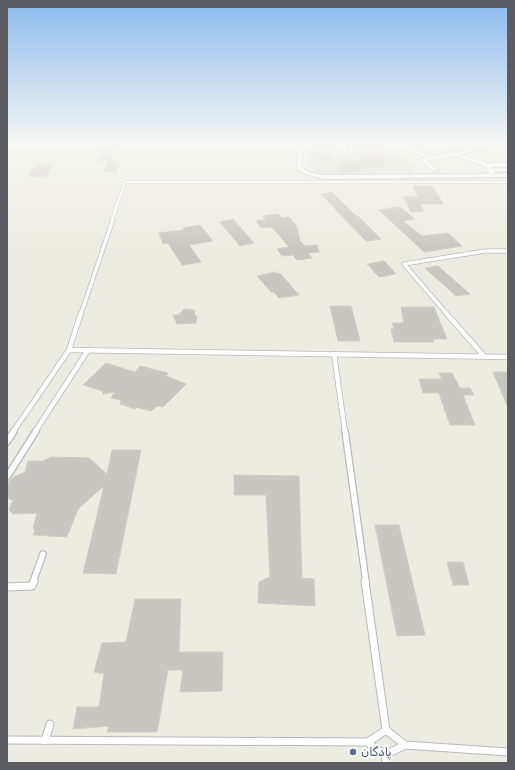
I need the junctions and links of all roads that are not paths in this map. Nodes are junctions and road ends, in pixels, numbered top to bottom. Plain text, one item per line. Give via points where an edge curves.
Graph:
1 (508, 182) edge
2 (508, 251) edge
3 (69, 350) junction
4 (88, 350) junction
5 (334, 354) junction
6 (484, 356) junction
7 (508, 357) edge
8 (7, 442) edge
9 (7, 477) edge
10 (43, 554) dead end
11 (7, 587) edge
12 (50, 724) dead end
13 (386, 730) junction
14 (7, 740) edge
15 (45, 741) junction
16 (367, 742) junction
17 (405, 745) junction
18 (508, 752) edge
19 (386, 759) edge

1 - 3 lane via 125,182
2 - 6 lane via 485,251 404,264
3 - 4 lane
3 - 8 lane
4 - 5 lane
4 - 9 lane
5 - 6 lane
5 - 13 lane
6 - 7 lane
10 - 11 lane via 32,586
12 - 15 lane
13 - 16 lane
13 - 17 lane
14 - 15 lane
15 - 16 lane
16 - 19 lane
17 - 18 lane
17 - 19 lane

